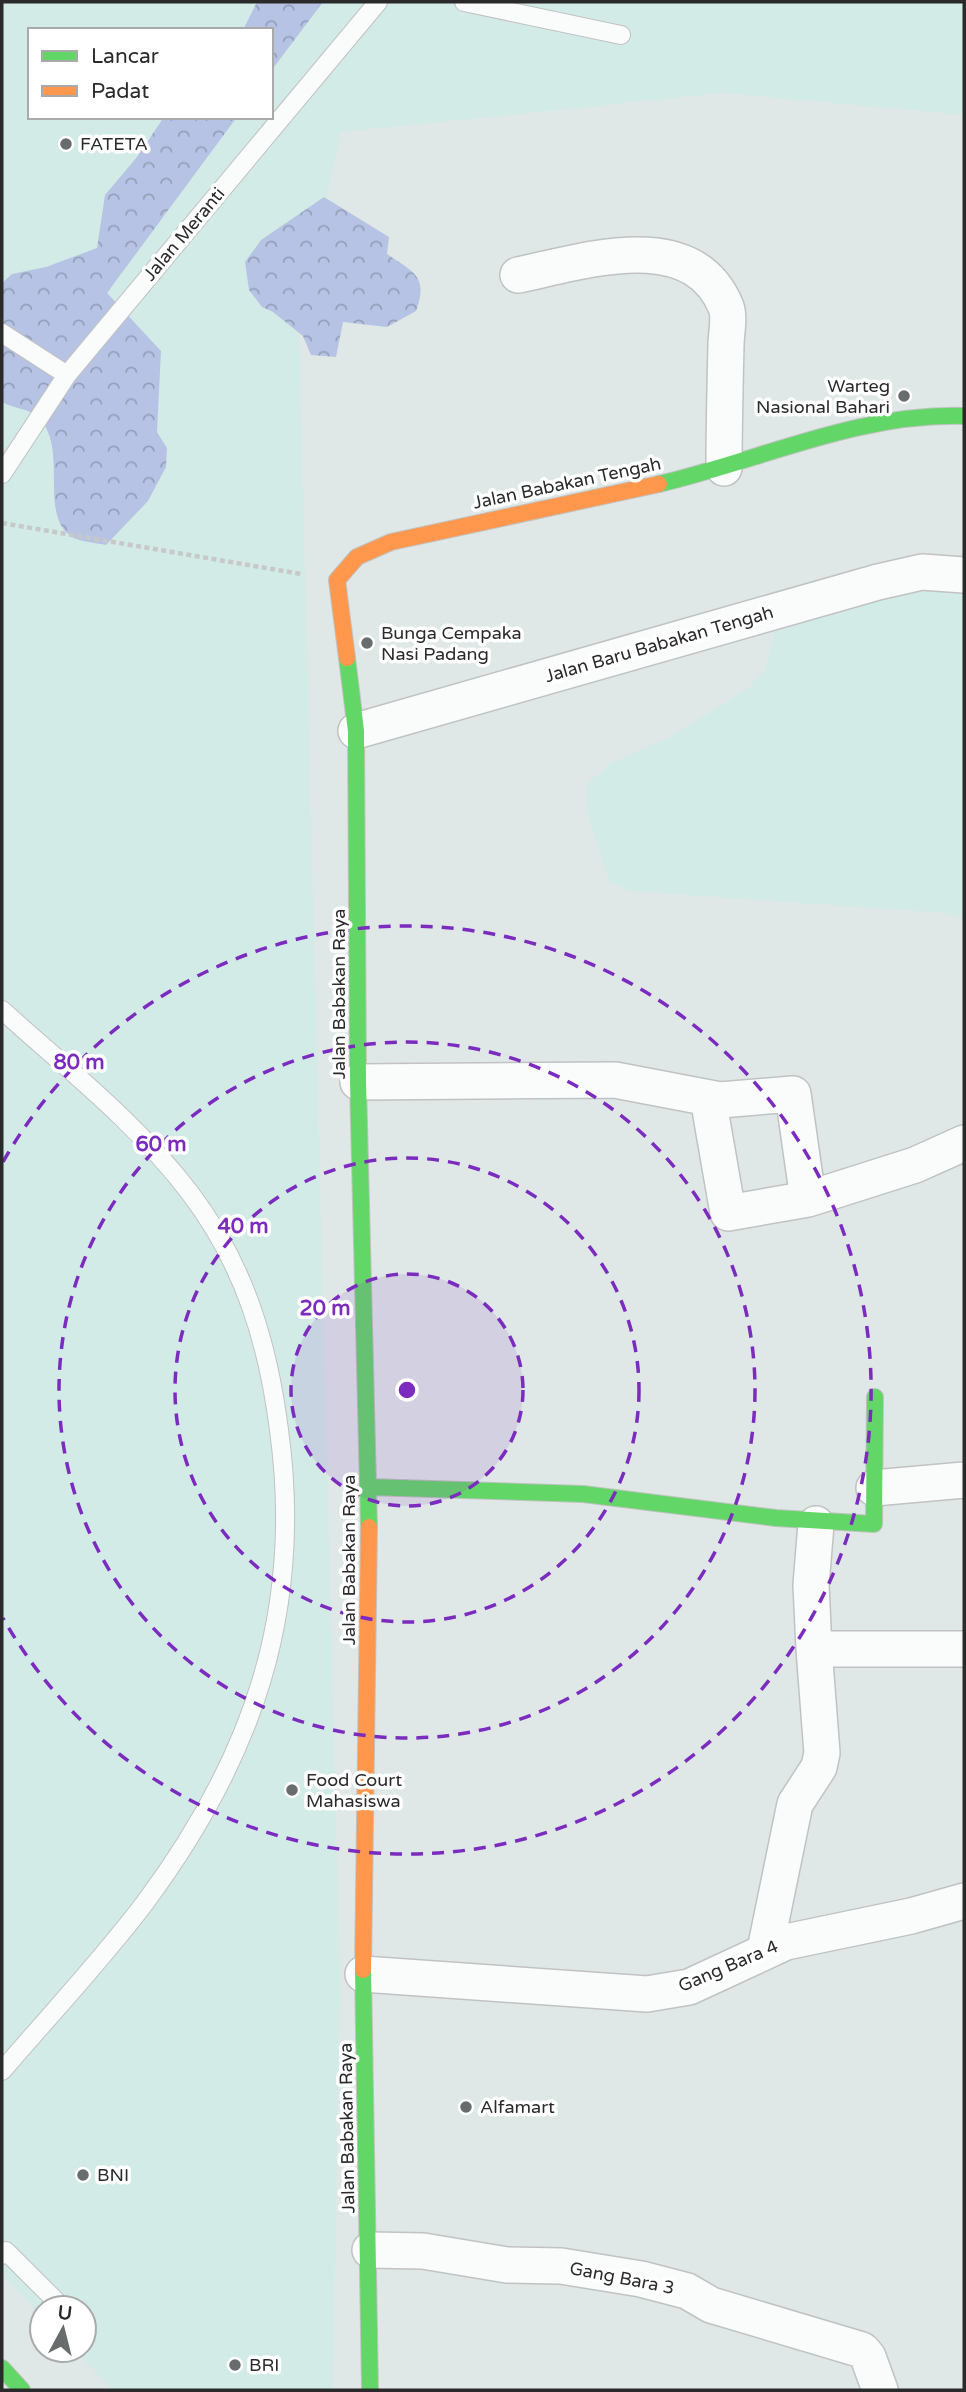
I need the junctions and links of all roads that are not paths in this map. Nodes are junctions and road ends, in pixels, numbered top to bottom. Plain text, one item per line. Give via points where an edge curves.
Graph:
1 (378, 2) edge
2 (464, 2) edge
3 (621, 35) dead end
4 (518, 275) dead end
5 (2, 333) edge
6 (66, 375) junction
7 (964, 416) edge
8 (724, 468) junction
9 (2, 474) edge
10 (964, 575) edge
11 (356, 731) junction
12 (2, 1010) edge
13 (358, 1082) junction
14 (708, 1098) junction
15 (964, 1143) edge
16 (808, 1199) junction
17 (874, 1397) dead end
18 (964, 1480) edge
19 (369, 1486) junction
20 (874, 1488) junction
21 (816, 1524) junction
22 (814, 1649) junction
23 (964, 1649) edge
24 (964, 1901) edge
25 (765, 1950) junction
26 (363, 1974) junction
27 (2, 2071) edge
28 (370, 2250) junction
29 (3, 2251) edge
30 (48, 2294) edge
31 (2, 2368) edge
32 (22, 2390) edge
33 (370, 2390) edge
34 (880, 2390) edge

1 - 6 lane, Jalan Meranti
2 - 3 lane
4 - 8 street via 621,254 660,256 689,266 709,283 727,309
5 - 6 lane
6 - 9 lane, Jalan Meranti
7 - 8 main road, Jalan Babakan Tengah via 876,420
8 - 11 main road, Jalan Babakan Tengah via 391,542 357,558 337,580
10 - 11 street, Jalan Baru Babakan Tengah via 922,572 878,582
11 - 13 main road, Jalan Babakan Raya
12 - 27 lane via 135,1131 190,1194 232,1261 257,1318 275,1393 284,1466 285,1553 276,1623 259,1695 236,1753 198,1823 144,1904
13 - 14 street via 615,1080
13 - 19 main road, Jalan Babakan Raya
14 - 16 street via 793,1094
14 - 16 street via 728,1213
15 - 16 street via 915,1165
17 - 20 main road
18 - 20 street
19 - 21 main road via 552,1491
19 - 26 main road, Jalan Babakan Raya
20 - 21 main road via 874,1524
21 - 22 street via 811,1585
22 - 23 street
22 - 25 street via 822,1753 819,1767 795,1804
24 - 25 street, Gang Bara 4
25 - 26 street, Gang Bara 4 via 689,1987 647,1994
26 - 28 main road, Jalan Babakan Raya
28 - 33 main road, Jalan Babakan Raya
28 - 34 street, Gang Bara 3 via 561,2266 667,2285 711,2305 862,2350
29 - 30 lane
31 - 32 main road

